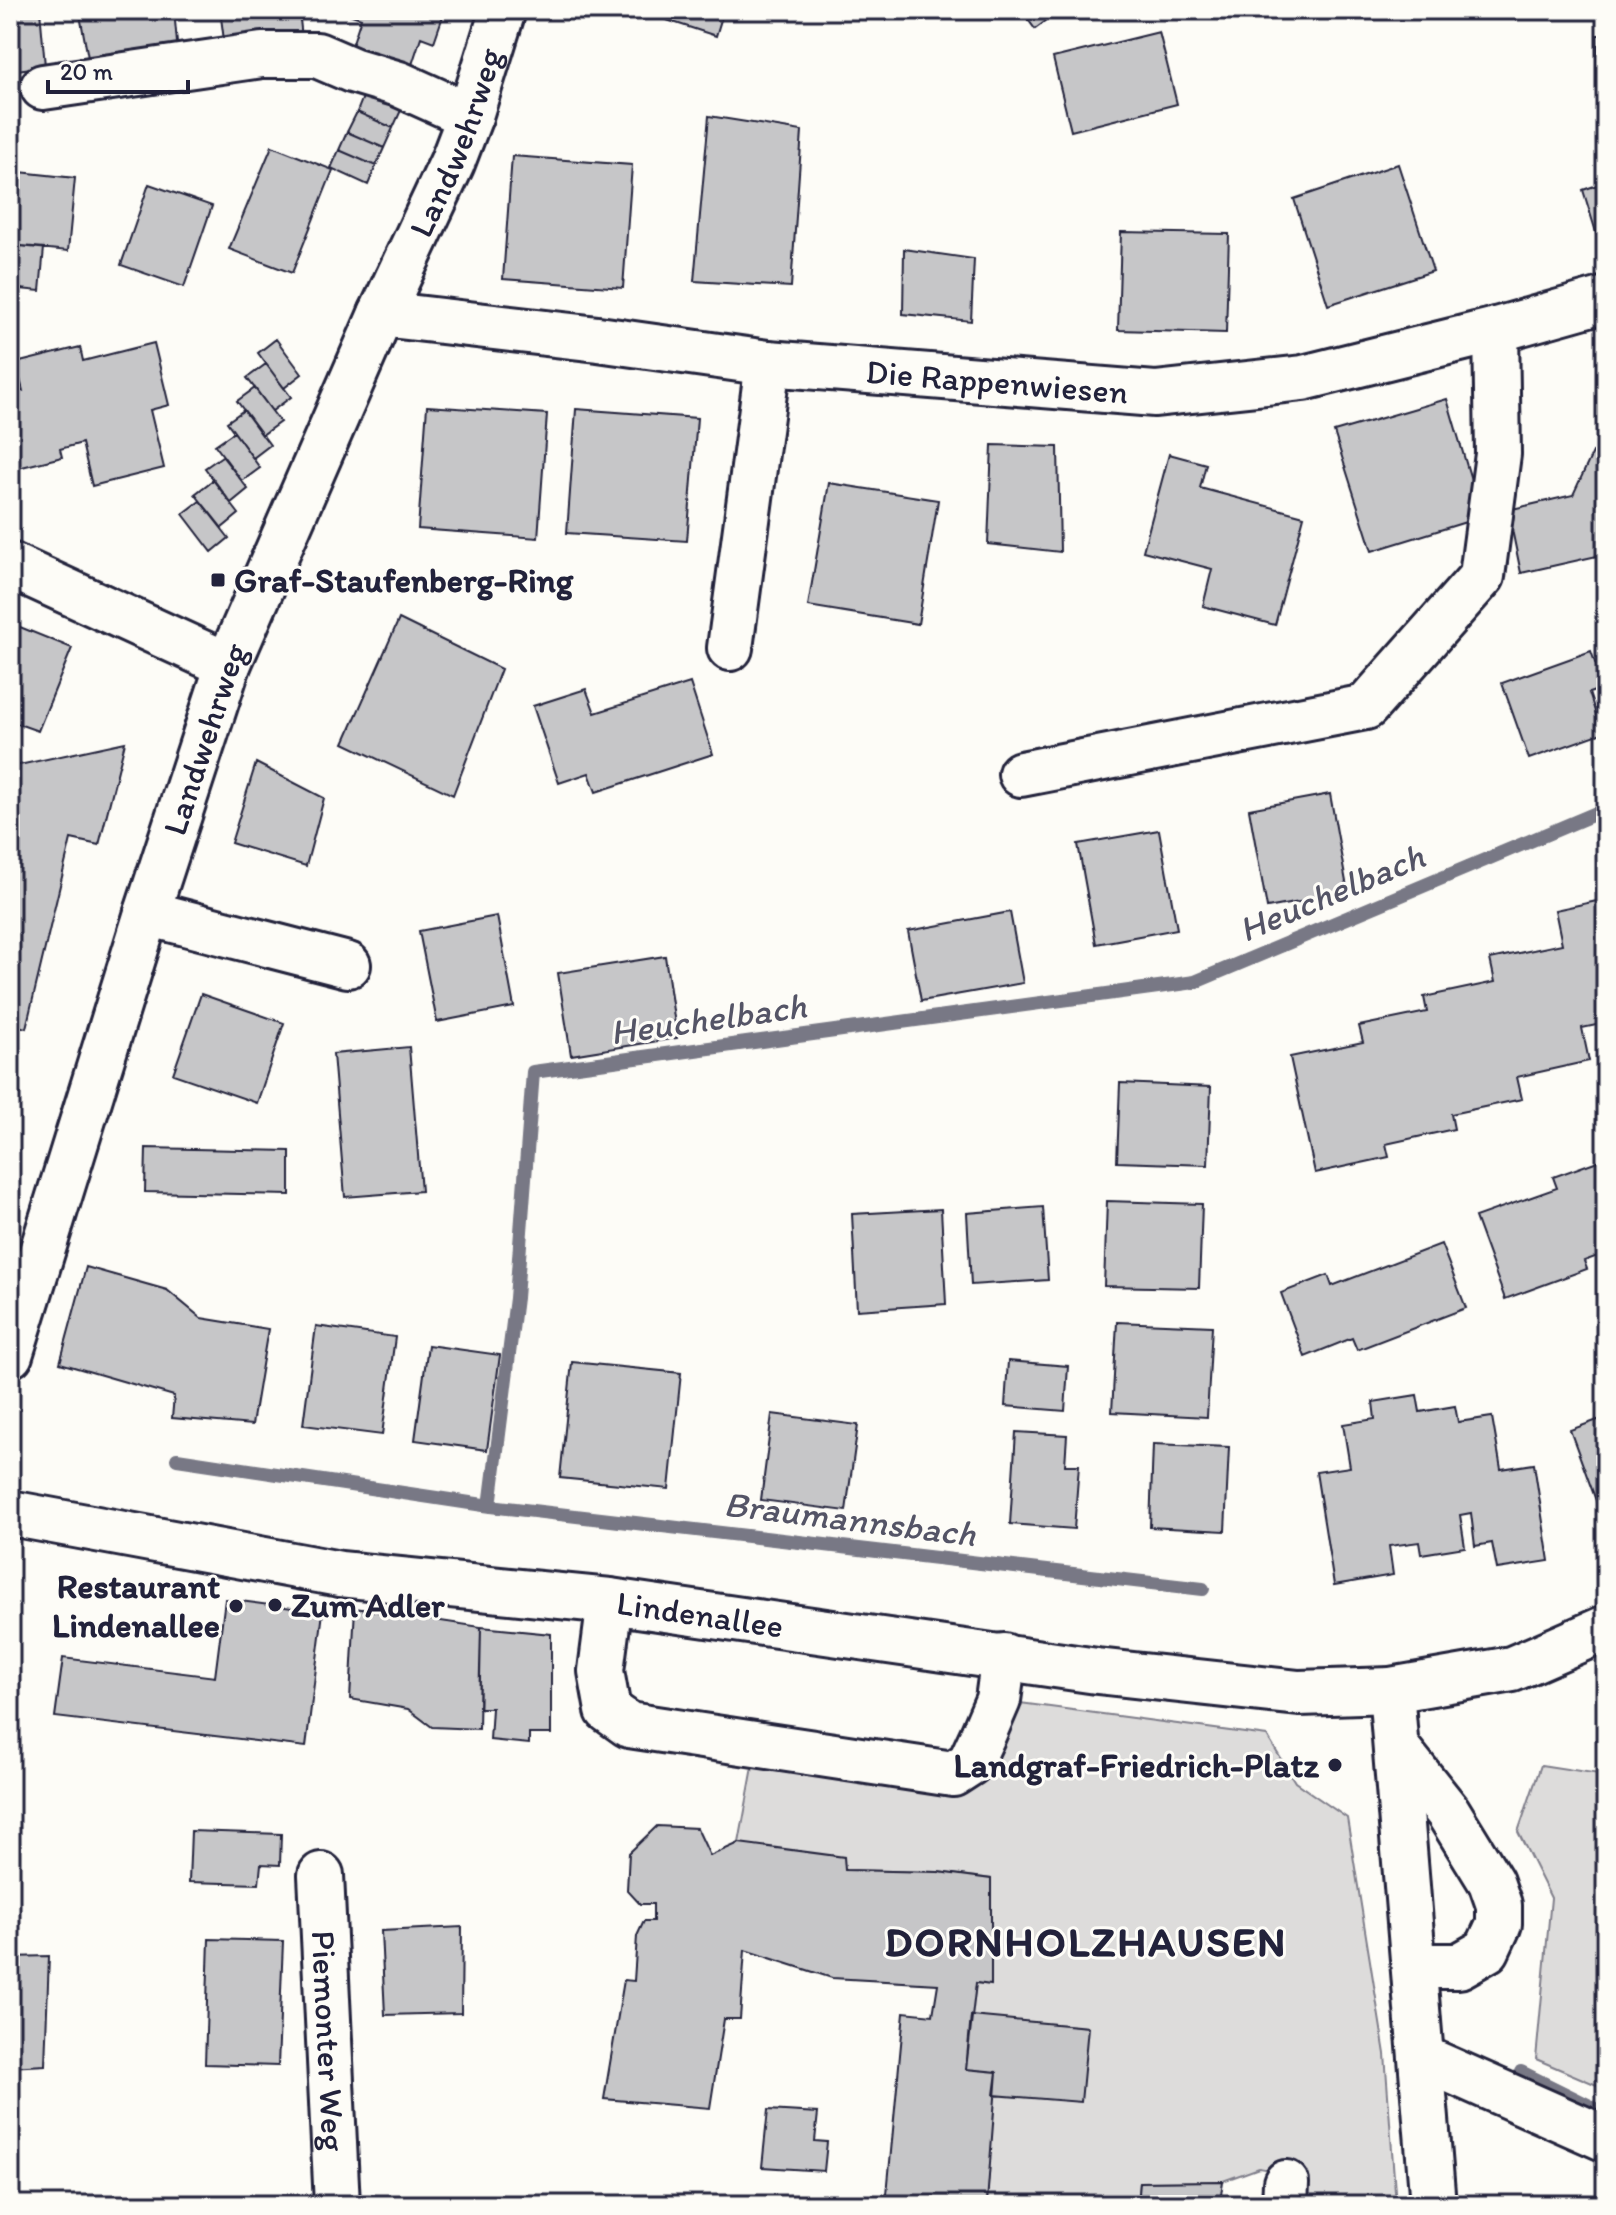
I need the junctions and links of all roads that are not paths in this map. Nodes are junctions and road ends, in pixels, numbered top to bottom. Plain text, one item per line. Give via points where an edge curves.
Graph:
1 (503, 10) edge
2 (43, 87) dead end
3 (470, 116) junction
4 (1606, 299) edge
5 (381, 314) junction
6 (1496, 330) junction
7 (768, 363) junction
8 (10, 565) edge
9 (730, 648) dead end
10 (228, 665) junction
11 (1021, 774) dead end
12 (147, 913) junction
13 (348, 965) dead end
14 (10, 1355) edge
15 (10, 1513) edge
16 (610, 1601) junction
17 (1606, 1628) edge
18 (1004, 1656) junction
19 (1391, 1690) junction
20 (1397, 1748) junction
21 (321, 1875) dead end
22 (1415, 1966) junction
23 (1423, 2058) junction
24 (1606, 2139) edge
25 (337, 2205) edge
26 (1433, 2205) edge

1 - 3 street, Landwehrweg
2 - 3 street via 262,55 317,55
3 - 5 street, Landwehrweg
4 - 6 street, Die Rappenwiesen
5 - 7 street, Die Rappenwiesen
5 - 10 street, Landwehrweg
6 - 7 street, Die Rappenwiesen via 1303,378 1155,394
6 - 11 street via 1498,454 1482,576 1366,707
7 - 9 street
8 - 10 street
10 - 12 street, Landwehrweg
12 - 13 street
12 - 14 street, Landwehrweg
15 - 16 street, Lindenallee via 340,1574
16 - 18 street, Lindenallee
16 - 18 street via 601,1671 608,1710 629,1725 953,1774 970,1763 983,1735 998,1700
17 - 19 street, Lindenallee via 1512,1669
18 - 19 street, Lindenallee via 1299,1693
19 - 20 street
20 - 22 street
20 - 22 street via 1448,1812 1491,1882 1499,1905 1499,1924 1487,1950 1459,1966
21 - 25 street, Piemonter Weg
22 - 23 street
23 - 24 street
23 - 26 street

